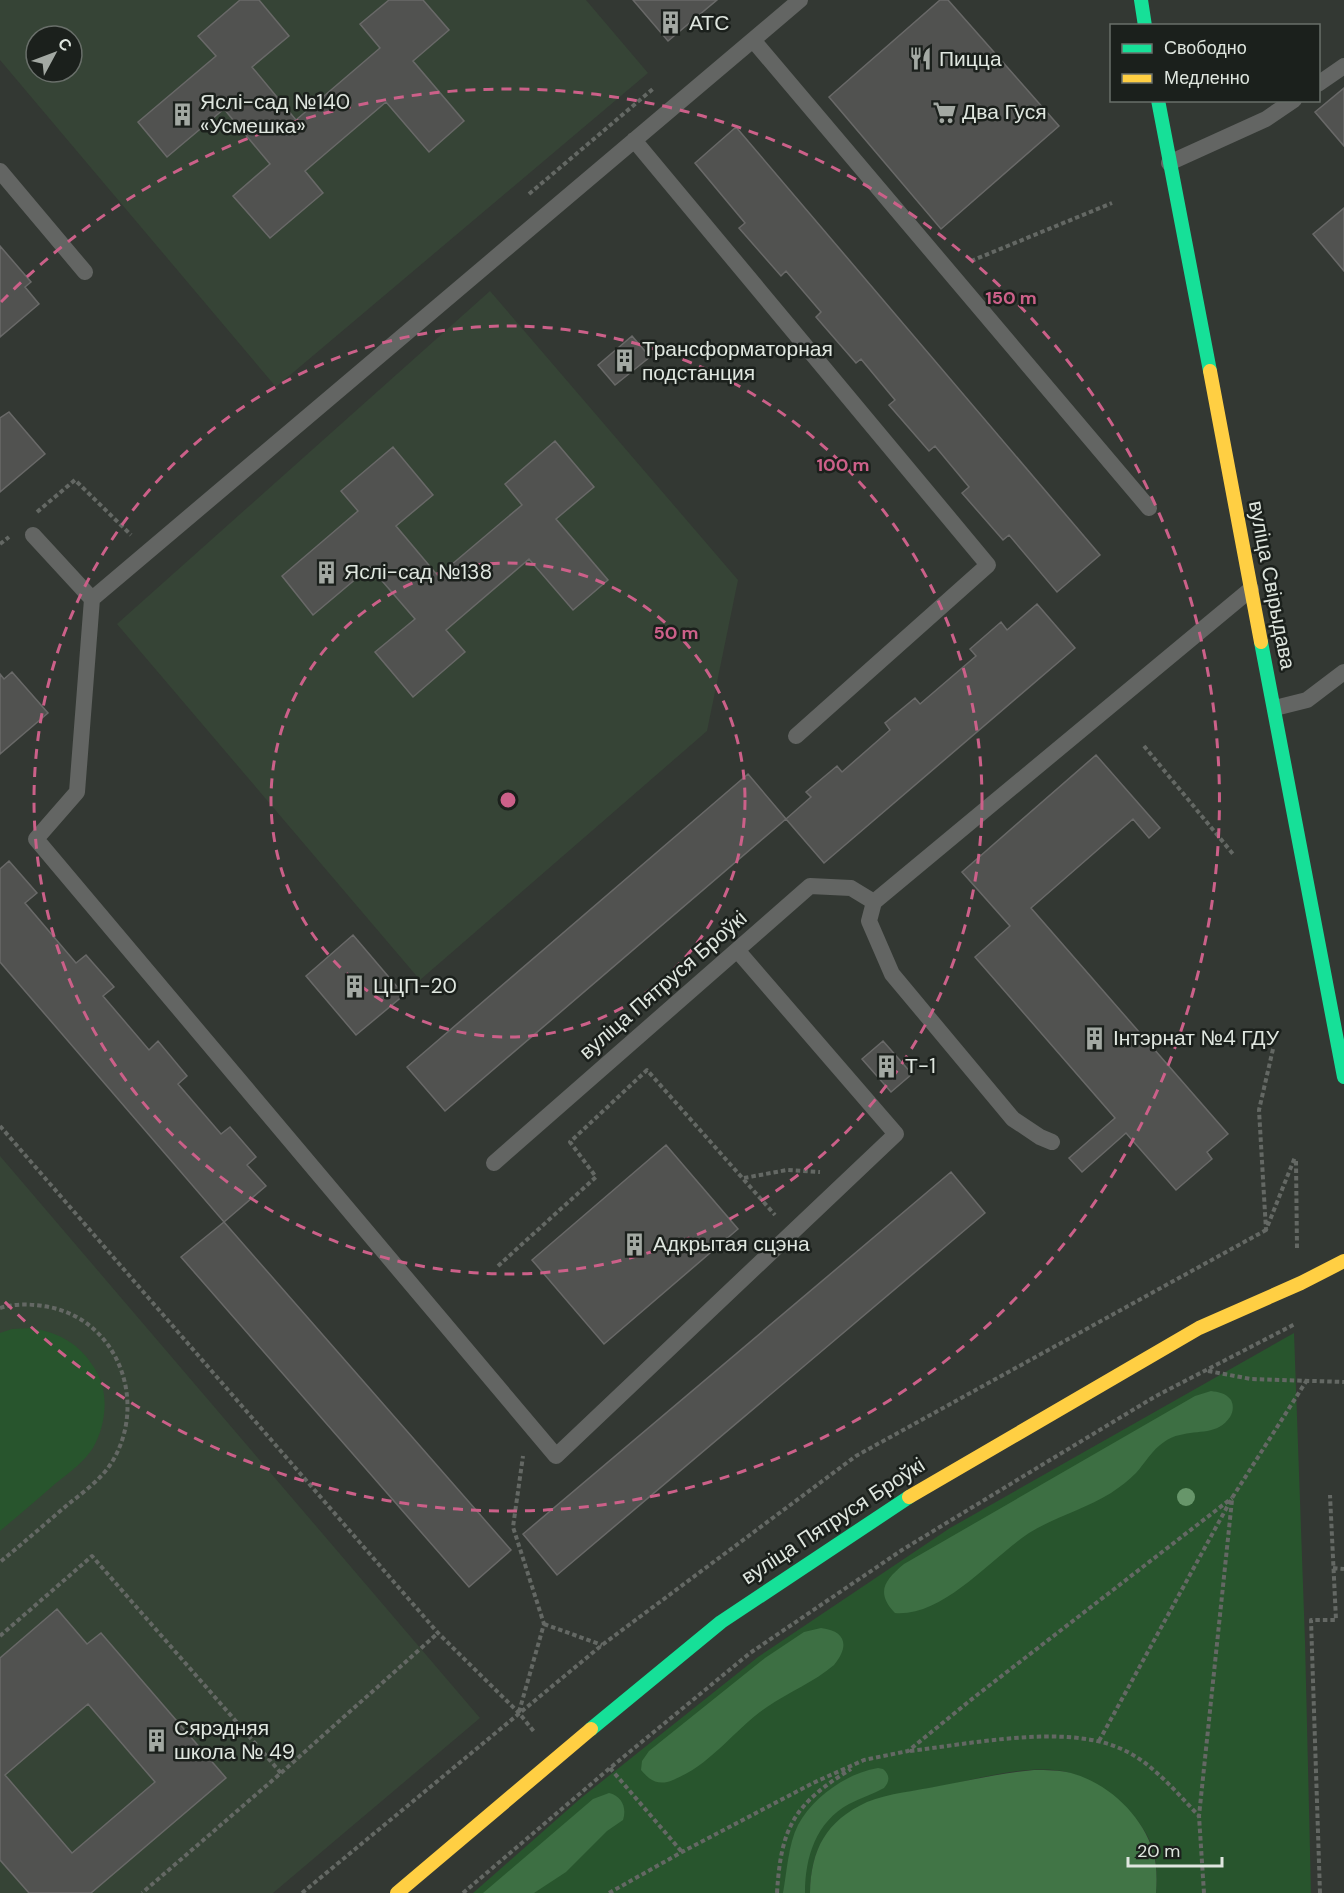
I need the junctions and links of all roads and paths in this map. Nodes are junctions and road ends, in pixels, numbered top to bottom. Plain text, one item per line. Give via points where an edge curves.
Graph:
1 (800, 0) edge
2 (1141, 0) edge
3 (1145, 24) edge
4 (753, 40) junction
5 (1344, 66) edge
6 (1320, 83) edge
7 (1158, 102) edge
8 (1291, 102) edge
9 (609, 125) dead end
10 (634, 140) junction
11 (1169, 163) junction
12 (0, 171) edge
13 (528, 195) dead end
14 (1112, 203) dead end
15 (964, 264) dead end
16 (85, 272) dead end
17 (1149, 508) dead end
18 (33, 516) dead end
19 (17, 530) dead end
20 (33, 535) dead end
21 (132, 537) dead end
22 (0, 544) edge
23 (1251, 589) junction
24 (92, 598) junction
25 (1344, 672) edge
26 (1275, 708) junction
27 (796, 736) dead end
28 (1144, 746) dead end
29 (1233, 854) dead end
30 (874, 902) junction
31 (736, 950) junction
32 (1273, 1049) dead end
33 (1344, 1077) edge
34 (0, 1126) edge
35 (1052, 1142) dead end
36 (494, 1163) dead end
37 (854, 1173) junction
38 (744, 1178) junction
39 (779, 1219) dead end
40 (1266, 1230) junction
41 (1298, 1258) dead end
42 (1344, 1261) edge
43 (498, 1266) dead end
44 (0, 1308) edge
45 (1303, 1319) dead end
46 (1207, 1371) junction
47 (1307, 1380) junction
48 (1344, 1382) edge
49 (537, 1434) junction
50 (1330, 1495) dead end
51 (1232, 1498) junction
52 (0, 1562) edge
53 (1333, 1568) junction
54 (1344, 1569) edge
55 (544, 1624) junction
56 (438, 1633) junction
57 (0, 1636) edge
58 (602, 1645) junction
59 (519, 1713) junction
60 (537, 1735) dead end
61 (1099, 1741) junction
62 (908, 1751) junction
63 (864, 1760) junction
64 (610, 1768) junction
65 (281, 1773) junction
66 (1199, 1816) junction
67 (682, 1851) junction
68 (142, 1893) edge
69 (302, 1893) edge
70 (397, 1893) edge
71 (463, 1893) edge
72 (609, 1893) edge
73 (777, 1893) edge
74 (1204, 1893) edge
75 (1320, 1893) edge

1 - 4 lane
2 - 3 street
4 - 10 lane
4 - 17 lane
5 - 6 lane
7 - 11 street, вуліца Свірыдава
8 - 11 lane via 1266,119
9 - 13 path
10 - 24 lane
10 - 27 lane via 988,565
11 - 23 street, вуліца Свірыдава
12 - 16 lane
14 - 15 path
18 - 21 path via 75,480
19 - 22 path
20 - 24 lane
23 - 26 street, вуліца Свірыдава
23 - 30 lane
24 - 49 lane via 76,792 36,839
25 - 26 lane via 1308,700
26 - 33 street, вуліца Свірыдава
28 - 29 path
30 - 31 lane, вуліца Пятруся Броўкі via 851,888 810,886
30 - 35 lane via 869,921 892,974 1013,1119
31 - 36 lane, вуліца Пятруся Броўкі
31 - 37 lane via 896,1134
32 - 40 path via 1259,1110
34 - 56 path
37 - 38 path via 787,1170
37 - 49 lane via 556,1456
38 - 39 path
38 - 43 path via 647,1070 570,1142 596,1177
40 - 41 path via 1295,1157
40 - 58 path via 856,1456
42 - 70 street, вуліца Пятруся Броўкі via 1199,1328 892,1507 721,1622 556,1756
44 - 52 path via 34,1304 60,1309 84,1321 104,1339 118,1361 127,1386 129,1413 123,1439 111,1463 95,1482
45 - 46 path
46 - 47 path via 1251,1379
46 - 64 path via 1156,1396 902,1550 750,1653
47 - 48 path
47 - 51 path
49 - 55 path via 526,1442 513,1527
50 - 53 path
51 - 61 path
51 - 62 path
51 - 66 path
53 - 54 path
53 - 75 path via 1336,1620 1311,1620
55 - 58 path
55 - 59 path
56 - 59 path
56 - 65 path
57 - 65 path via 93,1556
58 - 59 path
59 - 60 path
59 - 69 path
61 - 62 path via 1046,1737
61 - 66 path via 1138,1758
62 - 63 path
63 - 67 path
63 - 73 path via 829,1782 795,1816 784,1837
64 - 67 path
64 - 71 path
65 - 68 path
66 - 74 path
67 - 72 path

